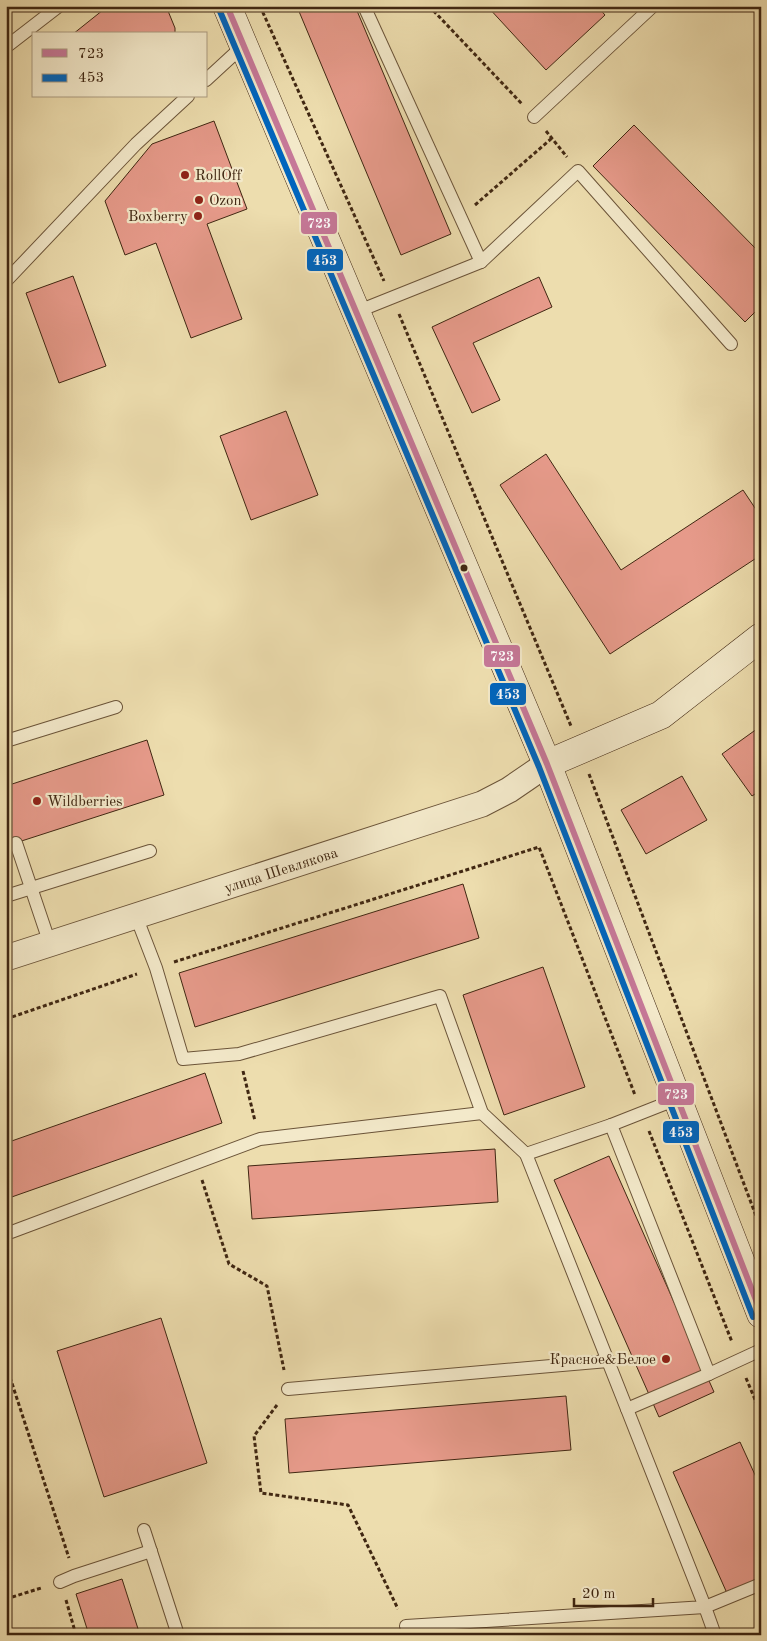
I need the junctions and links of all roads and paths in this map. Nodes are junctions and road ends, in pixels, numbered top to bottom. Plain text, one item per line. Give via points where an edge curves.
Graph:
1 (59, 6) edge
2 (227, 6) edge
3 (260, 6) edge
4 (364, 6) edge
5 (429, 6) edge
6 (653, 6) edge
7 (244, 45) junction
8 (6, 47) edge
9 (208, 78) edge
10 (186, 98) edge
11 (534, 117) joint
12 (552, 138) dead end
13 (461, 217) junction
14 (481, 262) junction
15 (6, 281) edge
16 (392, 298) junction
17 (356, 312) junction
18 (731, 344) dead end
19 (761, 637) edge
20 (116, 707) dead end
21 (6, 741) edge
22 (580, 750) junction
23 (547, 764) junction
24 (16, 843) dead end
25 (539, 847) dead end
26 (150, 851) dead end
27 (32, 888) junction
28 (6, 896) edge
29 (136, 916) junction
30 (50, 944) junction
31 (6, 958) edge
32 (156, 968) junction
33 (6, 1018) edge
34 (239, 1054) junction
35 (677, 1099) junction
36 (482, 1113) junction
37 (611, 1126) junction
38 (260, 1139) junction
39 (526, 1154) junction
40 (761, 1230) edge
41 (6, 1234) edge
42 (758, 1301) edge
43 (761, 1350) edge
44 (608, 1361) junction
45 (6, 1365) edge
46 (709, 1374) junction
47 (288, 1390) dead end
48 (626, 1409) junction
49 (144, 1530) dead end
50 (151, 1551) junction
51 (74, 1576) junction
52 (60, 1582) junction
53 (761, 1584) edge
54 (6, 1599) edge
55 (705, 1606) junction
56 (406, 1626) dead end
57 (76, 1635) edge
58 (178, 1635) edge
59 (715, 1635) edge

1 - 8 lane
2 - 7 street
3 - 16 path
4 - 13 lane
5 - 11 path
6 - 11 lane
7 - 9 lane
7 - 17 street
10 - 15 lane via 136,144
12 - 13 path
13 - 14 lane
14 - 16 lane
14 - 18 lane via 578,171
16 - 17 lane
16 - 22 path
17 - 23 street
19 - 22 street via 661,715
20 - 21 lane
22 - 23 street
22 - 40 path
23 - 29 street, улица Шевлякова via 510,790 482,804
23 - 35 street
24 - 27 lane
25 - 32 path
26 - 27 lane
27 - 28 lane
27 - 30 lane
29 - 30 street, улица Шевлякова
29 - 32 lane
30 - 31 street, улица Шевлякова
32 - 33 path
32 - 34 lane via 183,1059
34 - 36 lane via 440,996
34 - 38 path
35 - 37 lane
35 - 42 street
36 - 38 lane
36 - 39 lane
37 - 39 lane
37 - 46 lane
38 - 41 lane
39 - 44 lane
43 - 46 lane
44 - 47 lane
44 - 48 lane
45 - 51 path
46 - 48 lane
48 - 55 lane
49 - 50 lane
50 - 51 lane
50 - 58 lane
51 - 52 lane
52 - 54 path
52 - 57 path
53 - 55 lane
55 - 56 lane
55 - 59 lane

